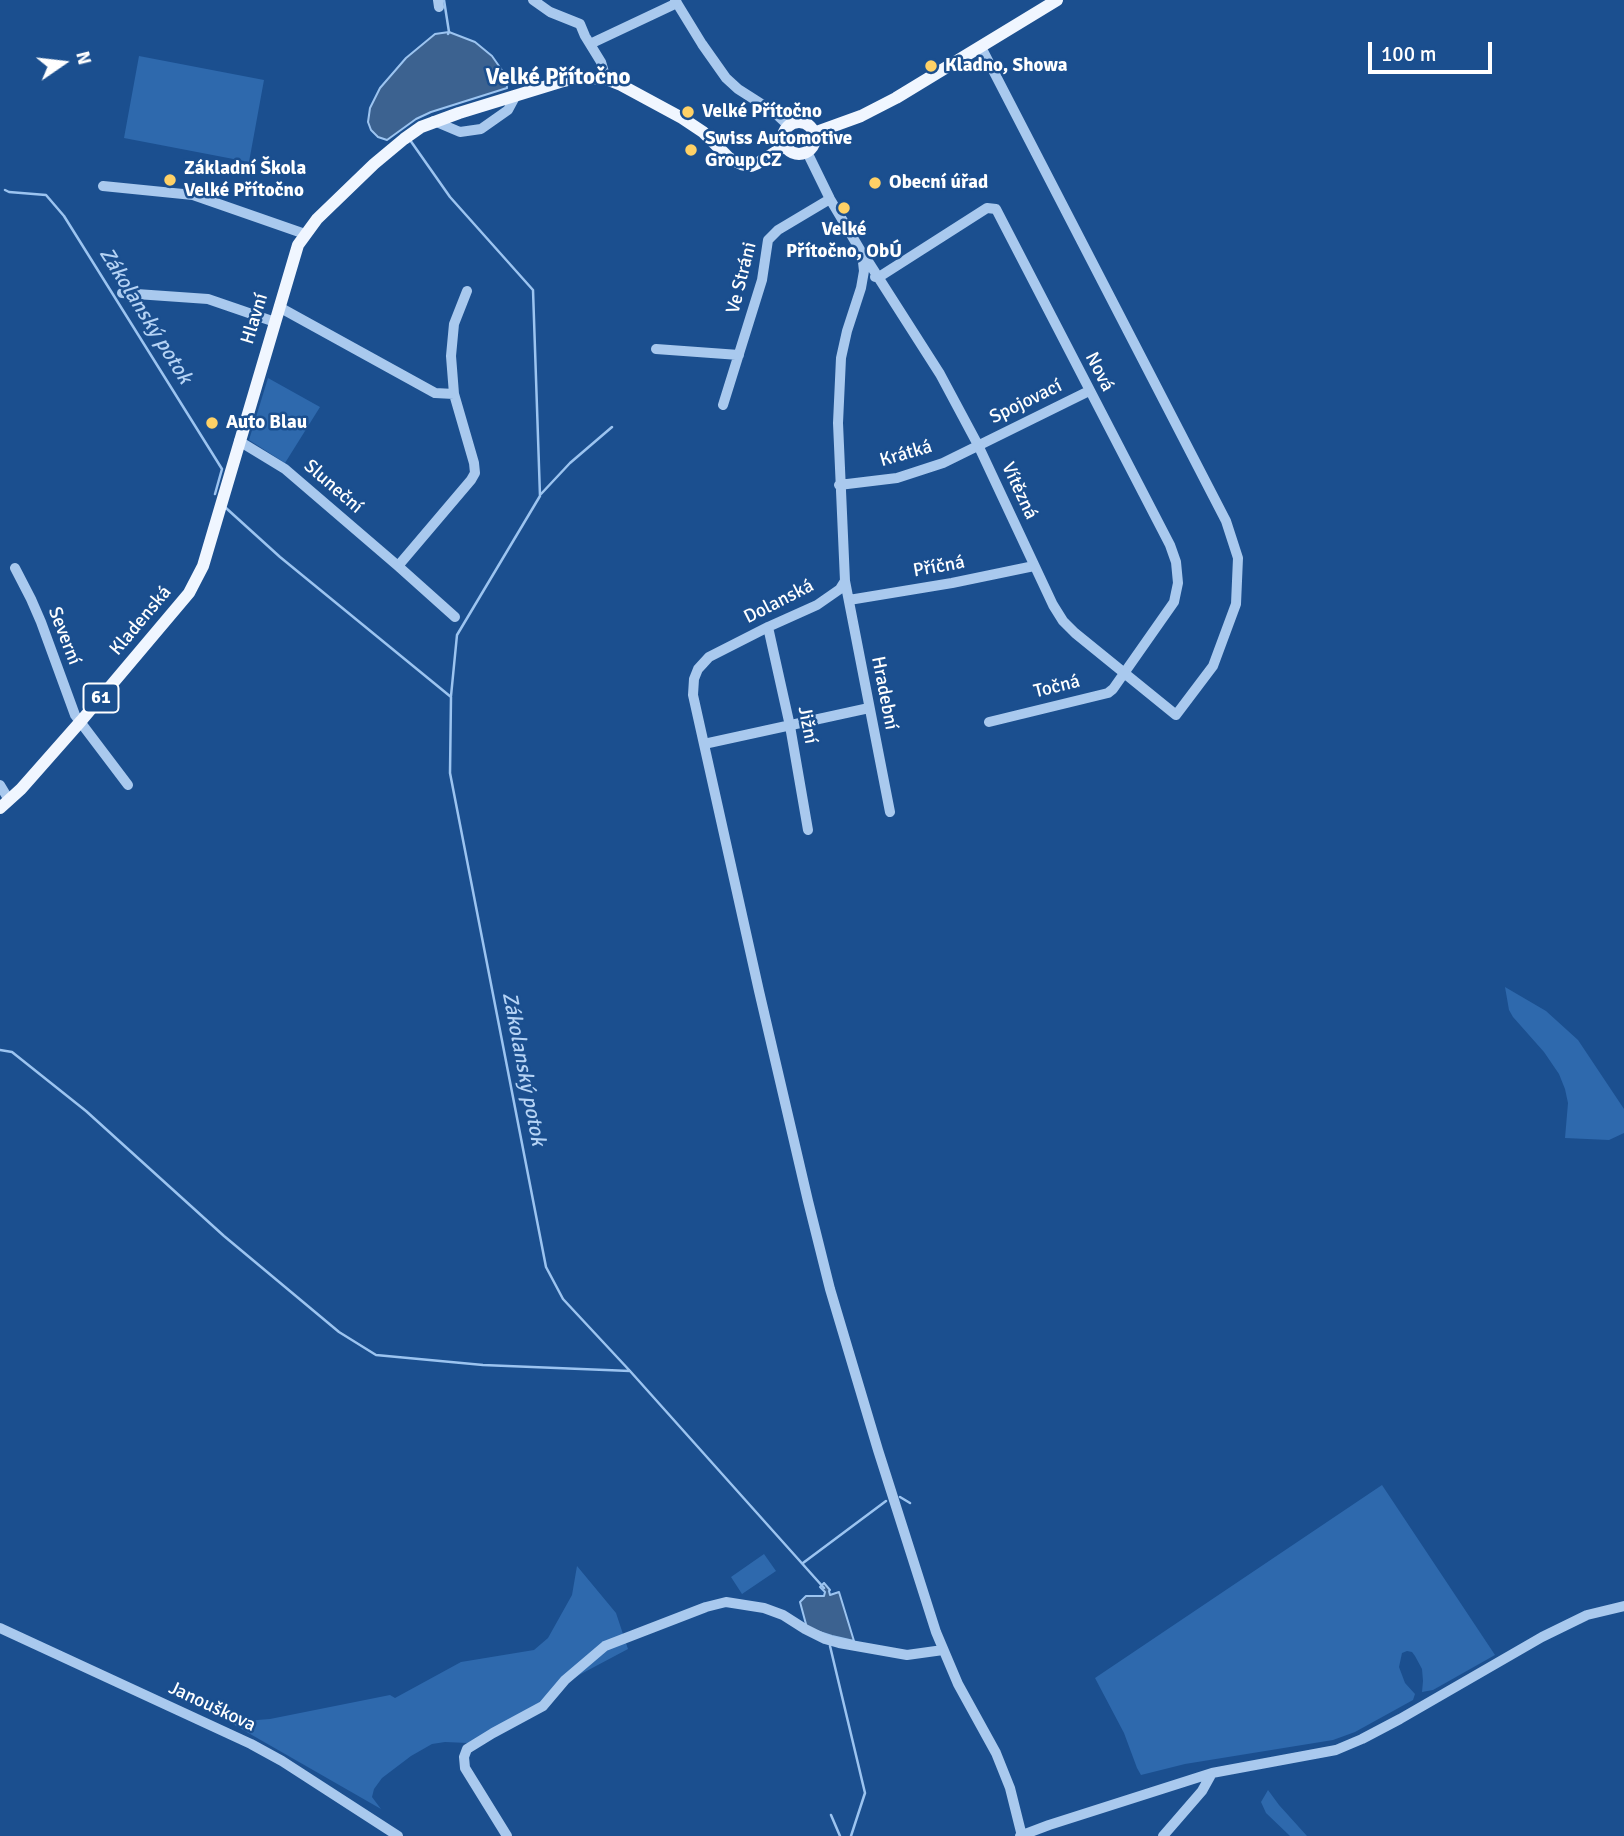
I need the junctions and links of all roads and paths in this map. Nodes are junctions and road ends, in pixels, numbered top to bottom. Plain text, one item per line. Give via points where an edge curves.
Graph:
1 (533, 0) edge
2 (1057, 0) edge
3 (676, 2) edge
4 (590, 44) junction
5 (981, 47) junction
6 (606, 79) junction
7 (515, 97) junction
8 (434, 121) junction
9 (789, 126) junction
10 (814, 133) junction
11 (785, 146) junction
12 (807, 152) junction
13 (103, 186) dead end
14 (830, 199) junction
15 (304, 234) junction
16 (862, 253) junction
17 (878, 276) junction
18 (862, 280) junction
19 (467, 291) dead end
20 (122, 293) dead end
21 (279, 307) junction
22 (275, 322) junction
23 (656, 349) dead end
24 (739, 355) junction
25 (1089, 391) junction
26 (454, 394) junction
27 (723, 405) dead end
28 (239, 441) junction
29 (978, 445) junction
30 (839, 485) junction
31 (398, 566) junction
32 (1034, 566) junction
33 (15, 568) dead end
34 (195, 582) joint
35 (845, 582) junction
36 (849, 600) junction
37 (455, 617) dead end
38 (768, 627) junction
39 (1124, 672) junction
40 (869, 708) junction
41 (81, 721) junction
42 (989, 722) dead end
43 (790, 726) junction
44 (704, 744) junction
45 (0, 785) edge
46 (128, 785) dead end
47 (5, 804) edge
48 (890, 812) dead end
49 (808, 830) dead end
50 (1624, 1605) edge
51 (0, 1628) edge
52 (943, 1650) junction
53 (1212, 1773) junction
54 (398, 1836) edge
55 (507, 1836) edge
56 (1021, 1836) edge
57 (1163, 1836) edge

1 - 4 street via 580,24
2 - 5 main road
3 - 4 street
3 - 9 street via 726,78
4 - 6 street
5 - 10 main road via 873,110
5 - 39 street, Vítězná via 1226,521 1238,558 1236,604 1213,666 1176,715
6 - 7 main road, Hlavní / 61 via 572,79
6 - 11 main road, Hlavní / 61 via 682,118 741,164 751,166
7 - 8 main road, Hlavní / 61
7 - 8 street, Hlavní via 508,110 481,129 460,132
8 - 15 main road, Hlavní / 61 via 408,136
9 - 10 main road via 801,123
9 - 11 main road via 783,138
10 - 12 main road via 814,144
11 - 12 main road via 795,153
12 - 14 street
13 - 15 street via 193,195
14 - 16 street
14 - 24 street, Ve Stráni via 768,240 762,280
15 - 21 main road, Hlavní / 61
16 - 17 street, Vítězná
16 - 18 street
17 - 18 street
17 - 25 street, Nová via 987,208 996,209
17 - 29 street, Vítězná
18 - 30 street via 841,358
19 - 26 street via 454,324
20 - 22 street via 208,299
21 - 22 main road, Hlavní / 61
21 - 26 street via 435,393
22 - 28 main road, Hlavní / 61
23 - 24 street
24 - 27 street, Ve Stráni
25 - 29 street, Spojovací
25 - 39 street, Nová via 1176,562 1174,602
26 - 31 street via 475,473
28 - 31 street, Sluneční via 285,470
28 - 34 main road, Hlavní / 61
29 - 30 street, Krátká via 914,473
29 - 32 street, Vítězná
30 - 35 street
31 - 37 street, Sluneční
32 - 36 street, Příčná
32 - 39 street, Vítězná via 1063,621
33 - 41 street, Severní
34 - 41 main road, Kladenská / 61
35 - 36 street, Hradební
35 - 38 street, Dolanská via 817,605
36 - 40 street, Hradební
38 - 43 street, Jižní
38 - 44 street, Dolanská via 709,657 698,669 693,695
39 - 42 street, Točná via 1108,692
40 - 43 street
40 - 48 street, Hradební
41 - 46 street, Severní
41 - 47 main road, Kladenská / 61
43 - 44 street
43 - 49 street, Jižní
44 - 52 street, Dolanská via 830,1289
45 - 47 street
50 - 53 street via 1587,1615 1542,1637 1362,1740 1336,1750
51 - 54 street, Janouškova via 251,1744
52 - 55 street via 907,1655 839,1643 764,1608 726,1602 606,1646 565,1680 543,1706 467,1749 466,1768
52 - 56 street, Dolanská via 996,1753
53 - 56 street
53 - 57 street

